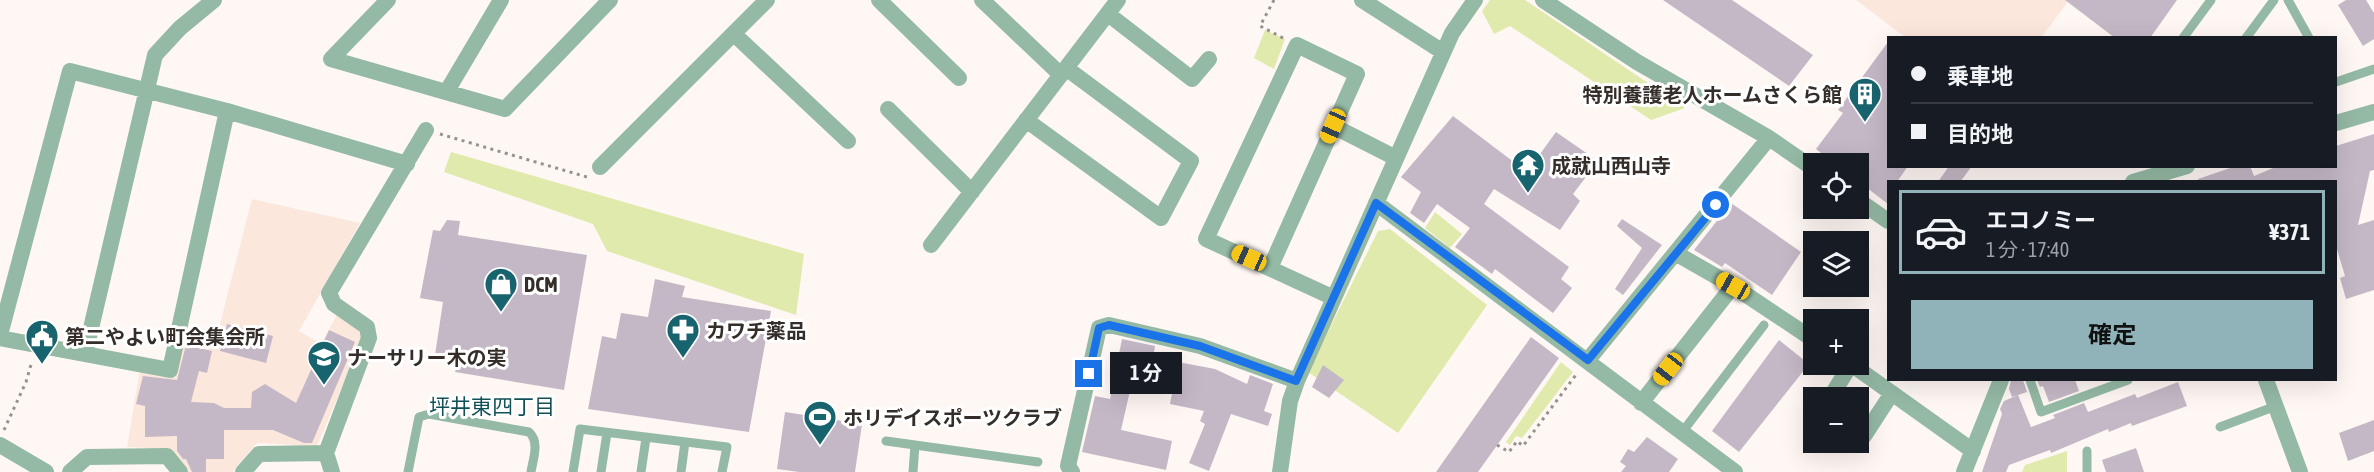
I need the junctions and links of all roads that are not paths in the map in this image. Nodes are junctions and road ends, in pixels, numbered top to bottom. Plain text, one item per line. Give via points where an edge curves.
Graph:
1 (214, 0) edge
2 (388, 0) edge
3 (501, 0) edge
4 (610, 0) edge
5 (767, 0) edge
6 (879, 0) edge
7 (982, 0) edge
8 (1362, 0) edge
9 (1475, 0) edge
10 (1543, 0) edge
11 (2211, 0) edge
12 (2274, 0) edge
13 (2288, 0) edge
14 (1113, 7) edge
15 (2303, 27) junction
16 (734, 34) junction
17 (2184, 36) edge
18 (2247, 36) edge
19 (2296, 36) edge
20 (2308, 36) edge
21 (1443, 52) junction
22 (1209, 59) dead end
23 (2374, 69) edge
24 (1063, 71) junction
25 (959, 78) dead end
26 (2337, 82) edge
27 (447, 91) junction
28 (146, 92) junction
29 (888, 109) dead end
30 (227, 111) junction
31 (2374, 112) edge
32 (1026, 120) junction
33 (2337, 123) edge
34 (1333, 126) junction
35 (426, 130) road end
36 (1770, 138) junction
37 (848, 141) dead end
38 (1394, 157) junction
39 (1803, 161) edge
40 (407, 164) junction
41 (600, 167) road end
42 (2182, 168) edge
43 (2140, 180) edge
44 (972, 192) junction
45 (1376, 203) junction
46 (1869, 208) edge
47 (1887, 220) edge
48 (931, 245) dead end
49 (1677, 254) junction
50 (1270, 268) junction
51 (1733, 286) junction
52 (1334, 298) junction
53 (1764, 325) dead end
54 (1803, 333) edge
55 (0, 336) edge
56 (86, 354) junction
57 (1584, 365) junction
58 (1296, 381) junction
59 (2001, 381) edge
60 (2030, 381) edge
61 (2125, 381) edge
62 (2266, 381) edge
63 (1837, 387) edge
64 (1892, 393) junction
65 (1641, 403) junction
66 (2276, 406) junction
67 (2220, 427) dead end
68 (1869, 428) edge
69 (1683, 431) junction
70 (607, 433) junction
71 (646, 438) junction
72 (1, 440) edge
73 (886, 441) dead end
74 (685, 442) junction
75 (915, 445) junction
76 (1973, 451) junction
77 (2087, 451) dead end
78 (326, 453) junction
79 (1038, 462) dead end
80 (46, 472) edge
81 (70, 472) edge
82 (180, 472) edge
83 (243, 472) edge
84 (332, 472) edge
85 (408, 472) edge
86 (531, 472) edge
87 (573, 472) edge
88 (601, 472) edge
89 (641, 472) edge
90 (681, 472) edge
91 (722, 472) edge
92 (913, 472) edge
93 (1072, 472) edge
94 (1280, 472) edge
95 (1736, 472) edge
96 (1964, 472) edge
97 (2087, 472) edge
98 (2301, 472) edge

1 - 28 street via 155,55
2 - 27 street via 331,59
3 - 27 street
4 - 27 street via 505,109
5 - 16 street
6 - 25 street
7 - 24 street
8 - 21 street
9 - 21 street
10 - 36 street via 1637,62
11 - 17 lane
12 - 18 lane
13 - 15 lane
14 - 22 street via 1192,79
14 - 24 street
15 - 19 lane
15 - 20 lane
16 - 37 street
16 - 41 street
21 - 38 street
23 - 26 lane
24 - 32 street
24 - 32 street via 1191,161 1161,218
28 - 30 street
28 - 55 street via 70,71
28 - 56 street
29 - 44 street
30 - 40 street
30 - 56 street via 170,370
31 - 33 street
32 - 44 street
34 - 38 street
34 - 50 street
34 - 50 street via 1357,74 1297,45 1206,239
35 - 40 street
36 - 39 street
36 - 49 street
38 - 45 street
40 - 78 street via 329,293 334,304 368,327 369,338
42 - 43 street
44 - 48 street
45 - 52 street
45 - 57 street
46 - 47 street
49 - 51 street
49 - 57 street
50 - 52 street
51 - 54 street
51 - 65 street
52 - 58 street
53 - 69 lane
55 - 56 street
57 - 65 street
58 - 93 street via 1200,346 1109,325 1099,328 1068,466
58 - 94 street
59 - 76 street
60 - 61 lane via 2041,412
62 - 66 street
63 - 64 street via 1851,364
64 - 68 street
64 - 76 street
65 - 69 street
66 - 67 lane
66 - 98 street
69 - 95 street
70 - 71 lane
70 - 87 lane via 580,429
70 - 88 lane
71 - 74 lane
71 - 89 lane
72 - 80 street
73 - 75 lane
74 - 90 lane
74 - 91 lane via 727,447
75 - 79 lane
75 - 92 lane
76 - 96 street
77 - 97 lane
78 - 83 street via 259,454
78 - 84 street
81 - 82 street via 87,456 167,456
85 - 86 lane via 419,417 429,414 529,432 535,444

